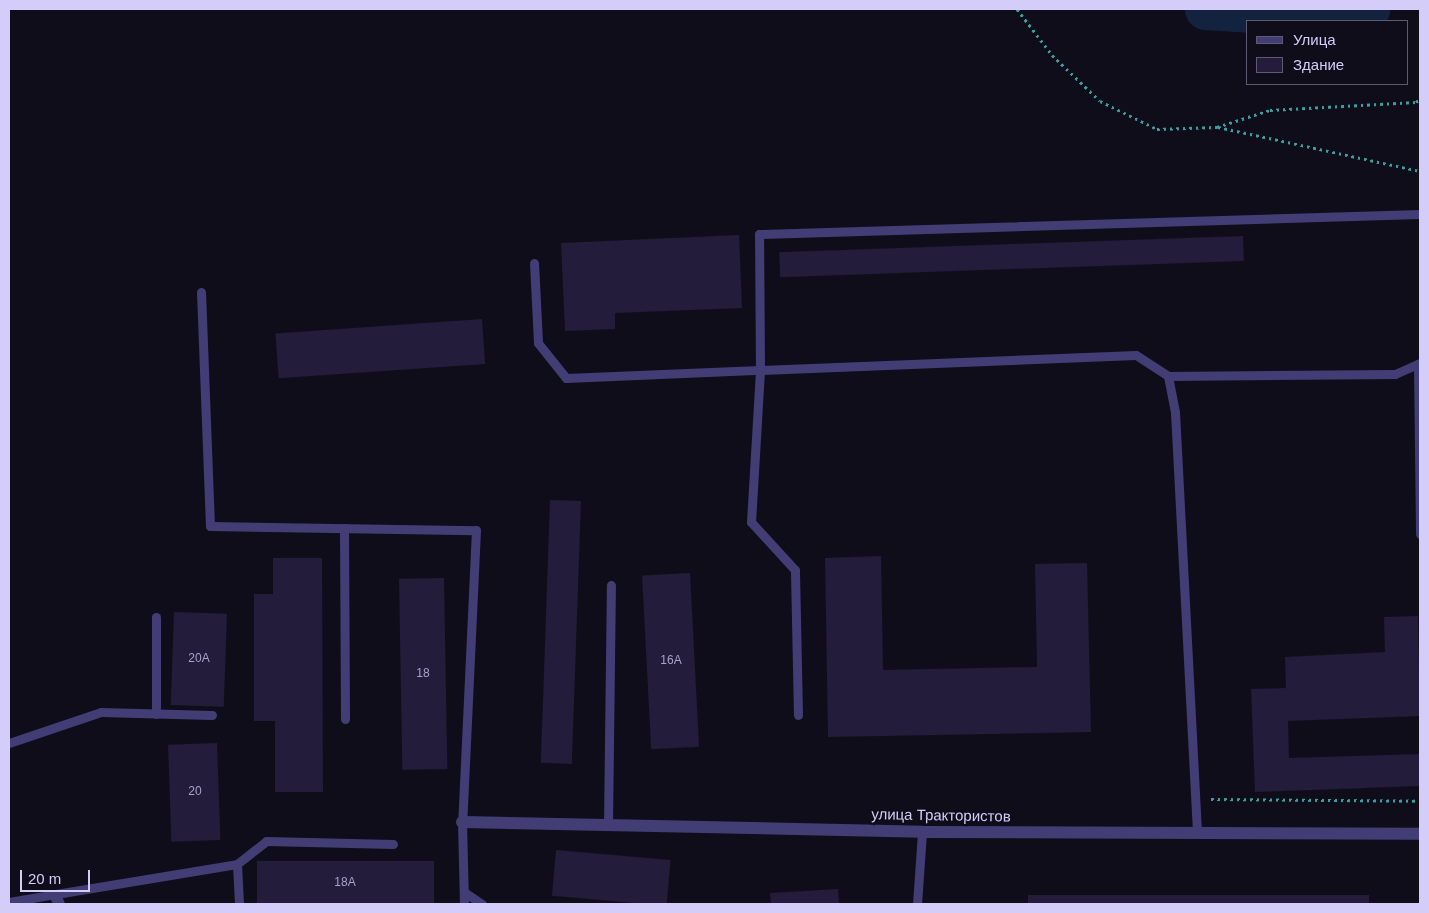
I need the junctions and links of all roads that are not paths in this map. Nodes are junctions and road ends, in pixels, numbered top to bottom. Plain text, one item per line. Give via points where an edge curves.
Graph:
1 (1420, 214) edge
2 (534, 263) dead end
3 (202, 292) dead end
4 (1419, 364) edge
5 (760, 370) junction
6 (1168, 376) junction
7 (344, 528) junction
8 (1420, 534) edge
9 (611, 586) dead end
10 (156, 617) dead end
11 (156, 714) junction
12 (798, 715) dead end
13 (212, 716) dead end
14 (345, 719) dead end
15 (9, 744) edge
16 (462, 822) junction
17 (608, 826) junction
18 (922, 832) junction
19 (1197, 833) junction
20 (1420, 834) edge
21 (393, 844) dead end
22 (237, 864) junction
23 (464, 892) junction
24 (56, 894) junction
25 (9, 902) edge
26 (54, 904) edge
27 (60, 904) edge
28 (239, 904) edge
29 (464, 904) edge
30 (482, 904) edge
31 (917, 904) edge

1 - 5 lane via 759,234
2 - 5 lane via 538,343 566,378
3 - 7 lane via 210,526
4 - 6 lane via 1394,374
4 - 8 lane
5 - 6 lane via 1136,355
5 - 12 lane via 751,522 795,570
6 - 19 lane via 1175,412
7 - 14 lane
7 - 16 lane via 476,530
9 - 17 lane
10 - 11 lane
11 - 13 lane
11 - 15 lane via 101,712
16 - 17 street, улица Трактористов
16 - 23 lane
17 - 18 street, улица Трактористов
18 - 19 street, улица Трактористов
18 - 31 lane
19 - 20 street, улица Трактористов
21 - 22 lane via 266,841
22 - 24 lane
22 - 28 lane
23 - 29 lane
23 - 30 lane
24 - 25 lane
24 - 26 lane
24 - 27 lane

